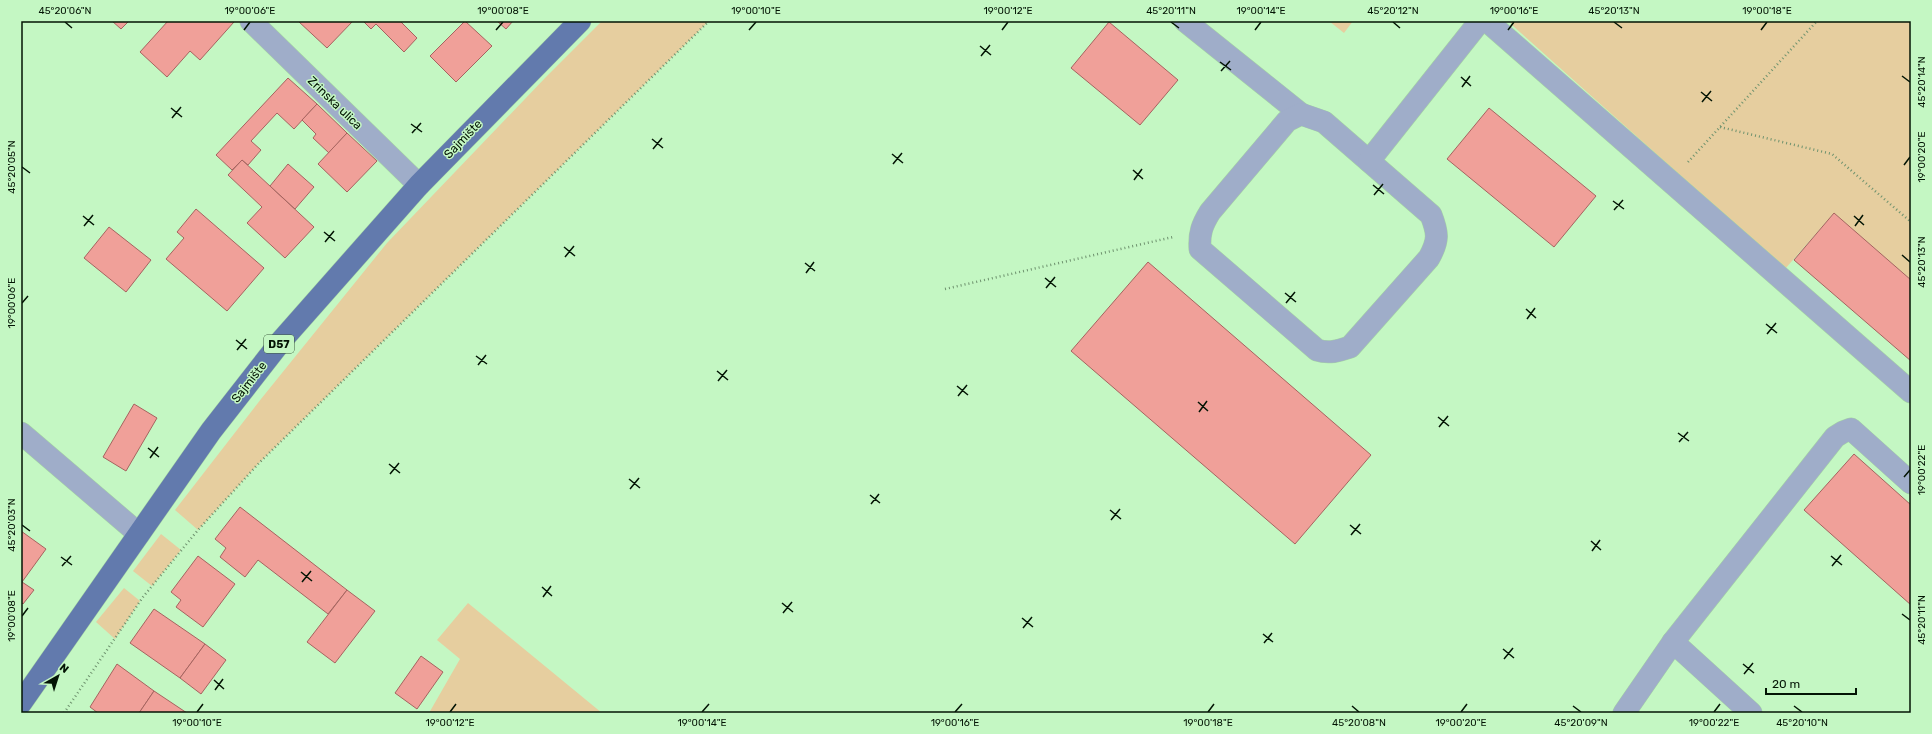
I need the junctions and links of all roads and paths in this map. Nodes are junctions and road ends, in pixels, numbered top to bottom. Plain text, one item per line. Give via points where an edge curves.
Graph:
1 (251, 21) edge
2 (580, 21) edge
3 (709, 21) edge
4 (1185, 21) edge
5 (1480, 21) edge
6 (1487, 21) edge
7 (1816, 21) edge
8 (1301, 114) junction
9 (1720, 127) junction
10 (1369, 161) junction
11 (1671, 182) junction
12 (419, 185) junction
13 (1911, 222) edge
14 (1200, 231) junction
15 (945, 289) dead end
16 (1911, 392) edge
17 (21, 433) edge
18 (1911, 483) edge
19 (139, 534) junction
20 (1673, 642) junction
21 (21, 703) edge
22 (64, 713) edge
23 (1624, 713) edge
24 (1751, 713) edge

1 - 12 street, Zrinska ulica
2 - 12 main road, Sajmište / D57
3 - 22 path via 259,463 198,530 143,597
4 - 8 street
5 - 10 street
6 - 11 street
7 - 9 path
8 - 10 street via 1324,122
8 - 14 street via 1287,120 1210,212
9 - 11 path
9 - 13 path via 1832,154
10 - 14 street via 1431,215 1437,231 1435,247 1429,258 1350,347 1334,352 1317,350 1200,249
11 - 16 street
12 - 19 main road, Sajmište / D57 via 282,340 210,430
14 - 15 path
17 - 19 street
18 - 20 street via 1851,429 1835,437
19 - 21 main road, Sajmište / D57
20 - 23 street
20 - 24 street

